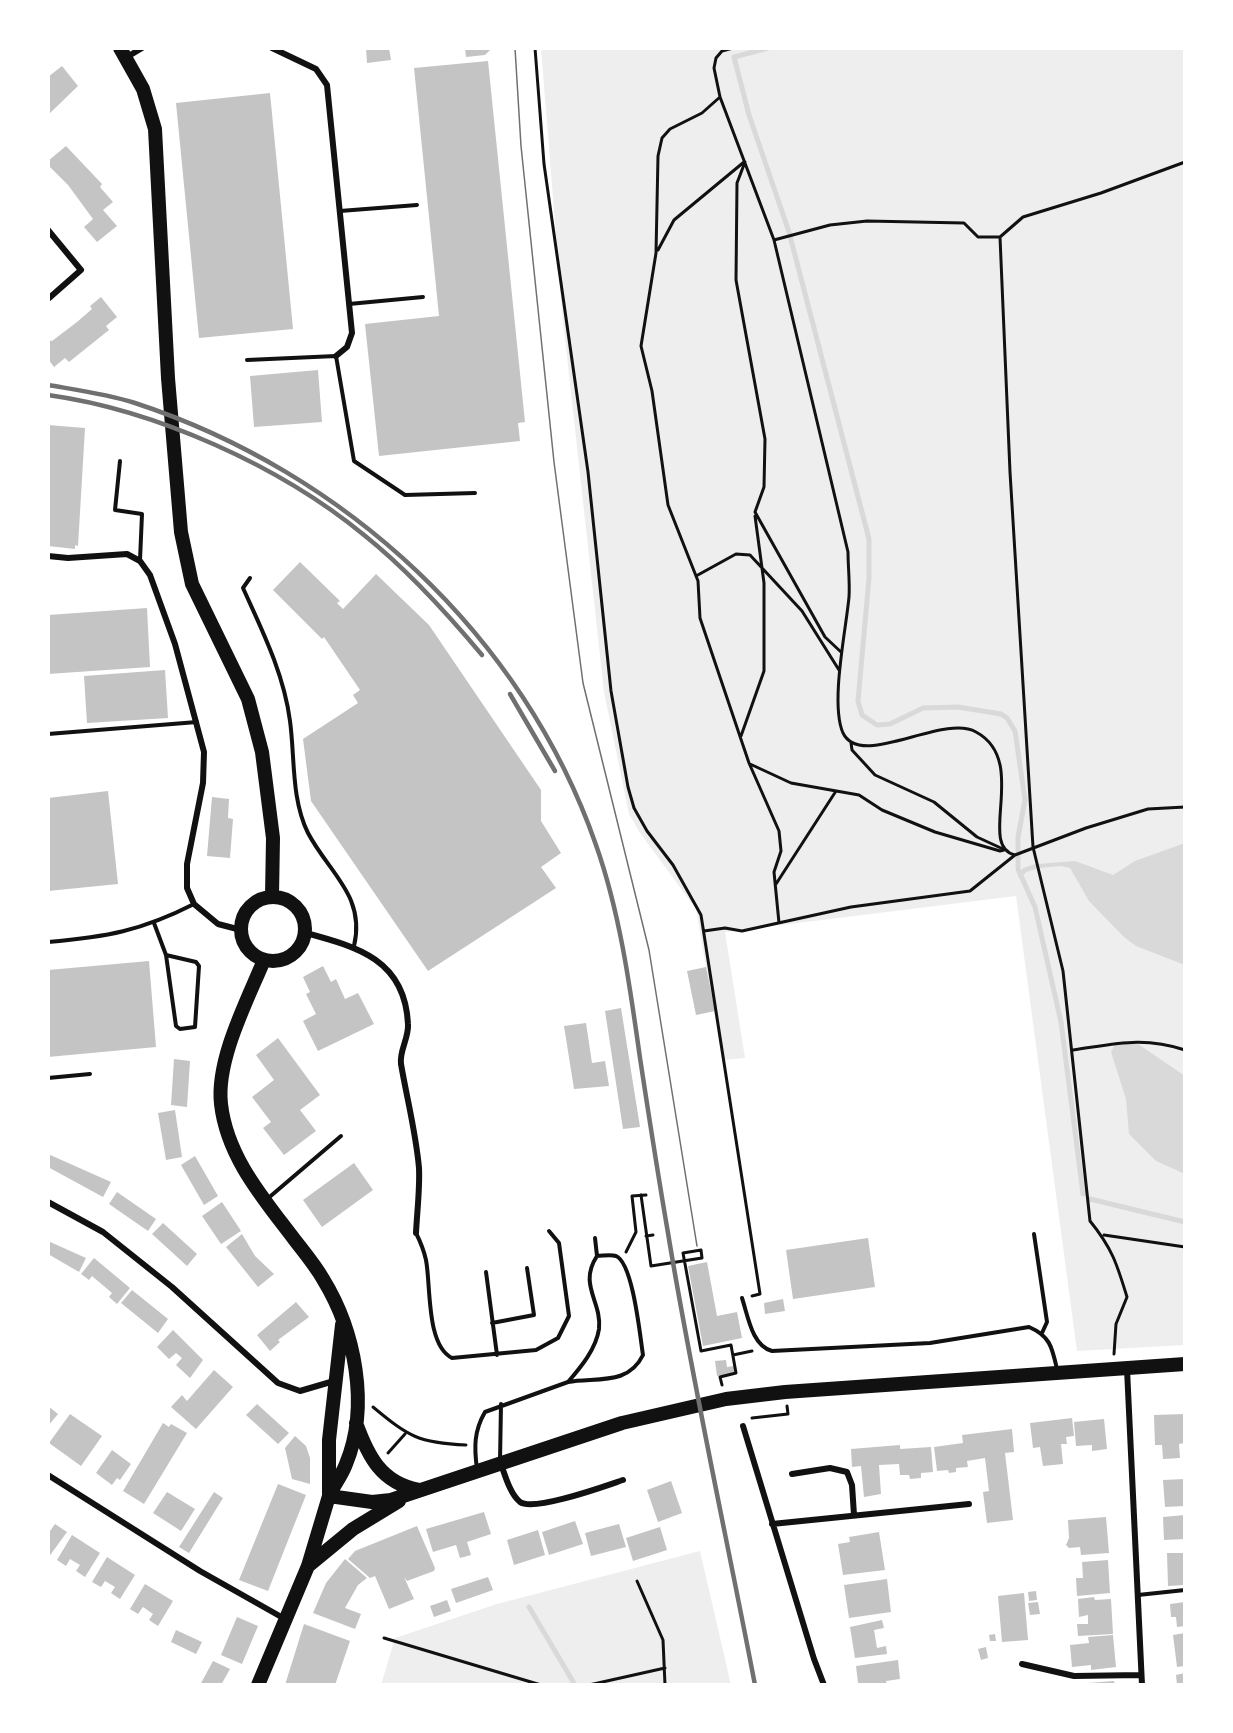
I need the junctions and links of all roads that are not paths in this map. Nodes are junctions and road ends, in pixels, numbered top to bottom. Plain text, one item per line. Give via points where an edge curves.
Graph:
1 (142, 48) edge
2 (272, 48) edge
3 (123, 52) edge
4 (417, 205) dead end
5 (340, 211) junction
6 (48, 230) edge
7 (423, 297) dead end
8 (48, 299) edge
9 (349, 304) junction
10 (336, 356) junction
11 (247, 360) dead end
12 (120, 461) dead end
13 (475, 494) dead end
14 (48, 556) edge
15 (140, 561) junction
16 (250, 578) dead end
17 (198, 722) junction
18 (48, 734) edge
19 (272, 896) junction
20 (194, 904) junction
21 (153, 923) junction
22 (240, 930) junction
23 (306, 933) junction
24 (48, 942) edge
25 (354, 945) junction
26 (166, 956) junction
27 (264, 960) junction
28 (90, 1074) dead end
29 (48, 1078) edge
30 (341, 1136) dead end
31 (264, 1201) junction
32 (48, 1203) edge
33 (549, 1231) dead end
34 (417, 1233) joint
35 (1034, 1234) dead end
36 (595, 1238) dead end
37 (597, 1256) junction
38 (527, 1268) dead end
39 (486, 1272) dead end
40 (742, 1298) road end
41 (342, 1323) junction
42 (492, 1323) junction
43 (1042, 1333) junction
44 (497, 1354) junction
45 (1185, 1364) edge
46 (1127, 1368) junction
47 (1057, 1372) junction
48 (335, 1381) junction
49 (568, 1382) junction
50 (501, 1404) junction
51 (356, 1421) junction
52 (743, 1426) road end
53 (500, 1464) junction
54 (477, 1472) junction
55 (792, 1474) dead end
56 (48, 1475) edge
57 (623, 1480) dead end
58 (421, 1490) junction
59 (328, 1496) junction
60 (969, 1503) dead end
61 (854, 1515) junction
62 (772, 1524) junction
63 (308, 1566) junction
64 (1185, 1590) edge
65 (1138, 1595) junction
66 (285, 1619) junction
67 (1022, 1664) dead end
68 (1141, 1675) junction
69 (258, 1685) edge
70 (824, 1685) edge
71 (1142, 1685) edge

1 - 3 street
2 - 5 street via 316,69 327,85
3 - 19 main road via 143,89 155,129 168,378 181,532 192,584 248,699 262,752 273,838
4 - 5 lane
5 - 9 street
6 - 8 street via 81,270
7 - 9 lane
9 - 10 street via 352,333 347,347
10 - 11 lane
10 - 13 lane via 354,461 405,495
12 - 15 lane via 116,510 142,514
14 - 15 street via 127,554
15 - 17 street via 150,575
16 - 25 lane via 243,588 274,658 290,719 296,796 307,831 354,903 358,927
17 - 18 lane
17 - 20 street via 204,752 203,783 187,864 187,888
19 - 22 main road via 250,905
19 - 23 main road via 296,905 303,914
20 - 21 lane
20 - 22 street via 218,924
21 - 24 lane via 107,937
21 - 26 lane
22 - 27 main road via 248,950
23 - 25 street
23 - 27 main road via 292,956 282,961
25 - 34 street via 389,970 405,998 408,1027 400,1060 419,1170
26 - 26 lane via 176,1026 195,1027 199,966
27 - 31 main road via 232,1039 221,1103 237,1156
28 - 29 lane
30 - 31 lane
31 - 41 main road via 323,1280
32 - 48 street via 104,1232 172,1287 278,1383 300,1391
33 - 44 lane via 559,1243 569,1316 564,1328 558,1338 536,1350
34 - 44 lane via 426,1258 439,1347 452,1358
35 - 43 lane via 1047,1322
36 - 37 lane
37 - 49 lane via 588,1281 598,1334 586,1359
37 - 49 lane via 614,1255 622,1260 630,1279 643,1355 627,1374 599,1382
38 - 42 lane via 534,1315
39 - 42 lane
40 - 43 lane via 757,1341 764,1349 793,1351 930,1343 1029,1327
41 - 48 main road
41 - 51 main road via 354,1356
42 - 44 lane
43 - 47 lane via 1051,1342
45 - 46 main road
46 - 47 main road
46 - 65 street
47 - 53 main road via 785,1392 718,1401 678,1408 558,1442
48 - 59 main road
49 - 50 lane
50 - 53 lane
50 - 54 lane via 485,1412 477,1426
51 - 58 main road via 368,1454 381,1471 405,1487
51 - 59 main road via 346,1465
52 - 62 street
53 - 54 main road
53 - 57 street via 516,1497 530,1505
54 - 58 main road
55 - 61 street via 830,1468 847,1472
56 - 66 street via 200,1571
58 - 59 main road via 372,1502
58 - 63 main road via 353,1529
59 - 63 main road
60 - 61 street
61 - 62 street
62 - 70 street
63 - 66 main road
64 - 65 lane
65 - 68 street
66 - 69 main road
67 - 68 street via 1074,1676
68 - 71 street

